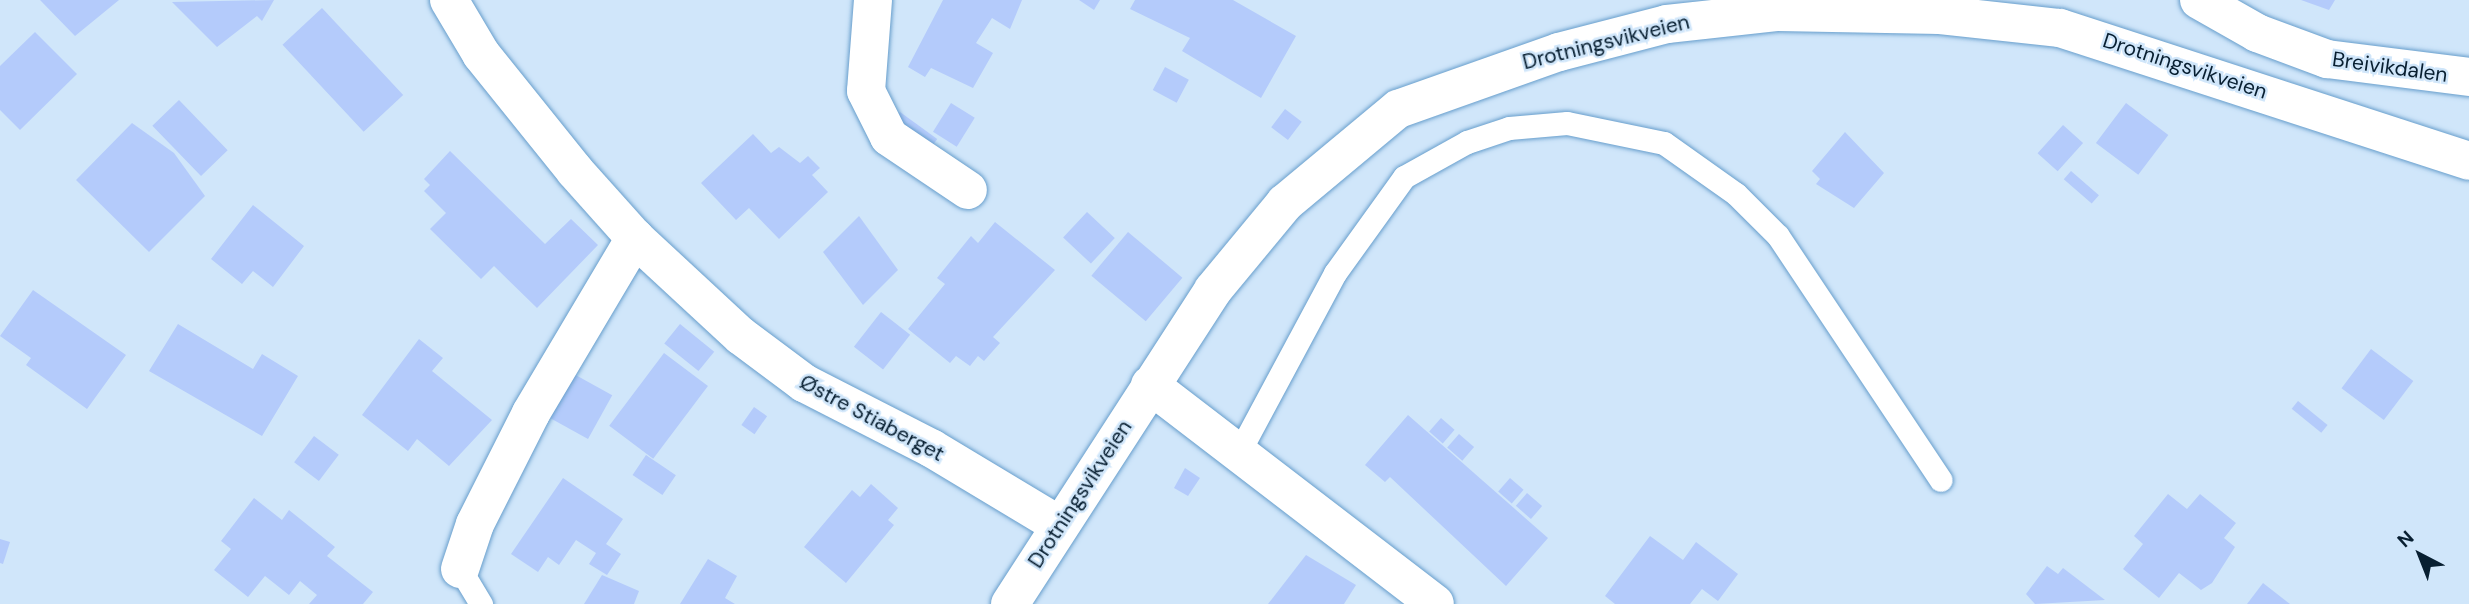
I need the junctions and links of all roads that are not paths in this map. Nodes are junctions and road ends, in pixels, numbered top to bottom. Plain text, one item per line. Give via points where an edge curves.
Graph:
1 (873, 0) edge
2 (2199, 0) edge
3 (463, 5) edge
4 (1718, 8) edge
5 (2469, 77) edge
6 (2469, 161) edge
7 (968, 190) dead end
8 (635, 238) junction
9 (1150, 385) junction
10 (1239, 452) junction
11 (1941, 480) dead end
12 (1059, 524) junction
13 (460, 569) joint
14 (481, 604) edge
15 (1010, 604) edge
16 (1435, 604) edge

1 - 7 main road via 866,91 889,137
2 - 5 main road, Breivikdalen via 2257,33 2327,59
3 - 8 main road, Østre Stiaberget via 527,115
4 - 6 main road, Drotningsvikveien via 1940,15 2060,28
4 - 9 main road, Drotningsvikveien via 1559,52 1398,108 1316,175 1248,243
8 - 12 main road, Østre Stiaberget via 741,336 804,383
8 - 13 main road via 531,414 475,524
9 - 10 main road
9 - 12 main road, Drotningsvikveien
10 - 11 lane via 1335,273 1404,177 1467,142 1509,128 1567,123 1664,143 1735,194 1778,236
10 - 16 main road
12 - 15 main road, Drotningsvikveien
13 - 14 lane

